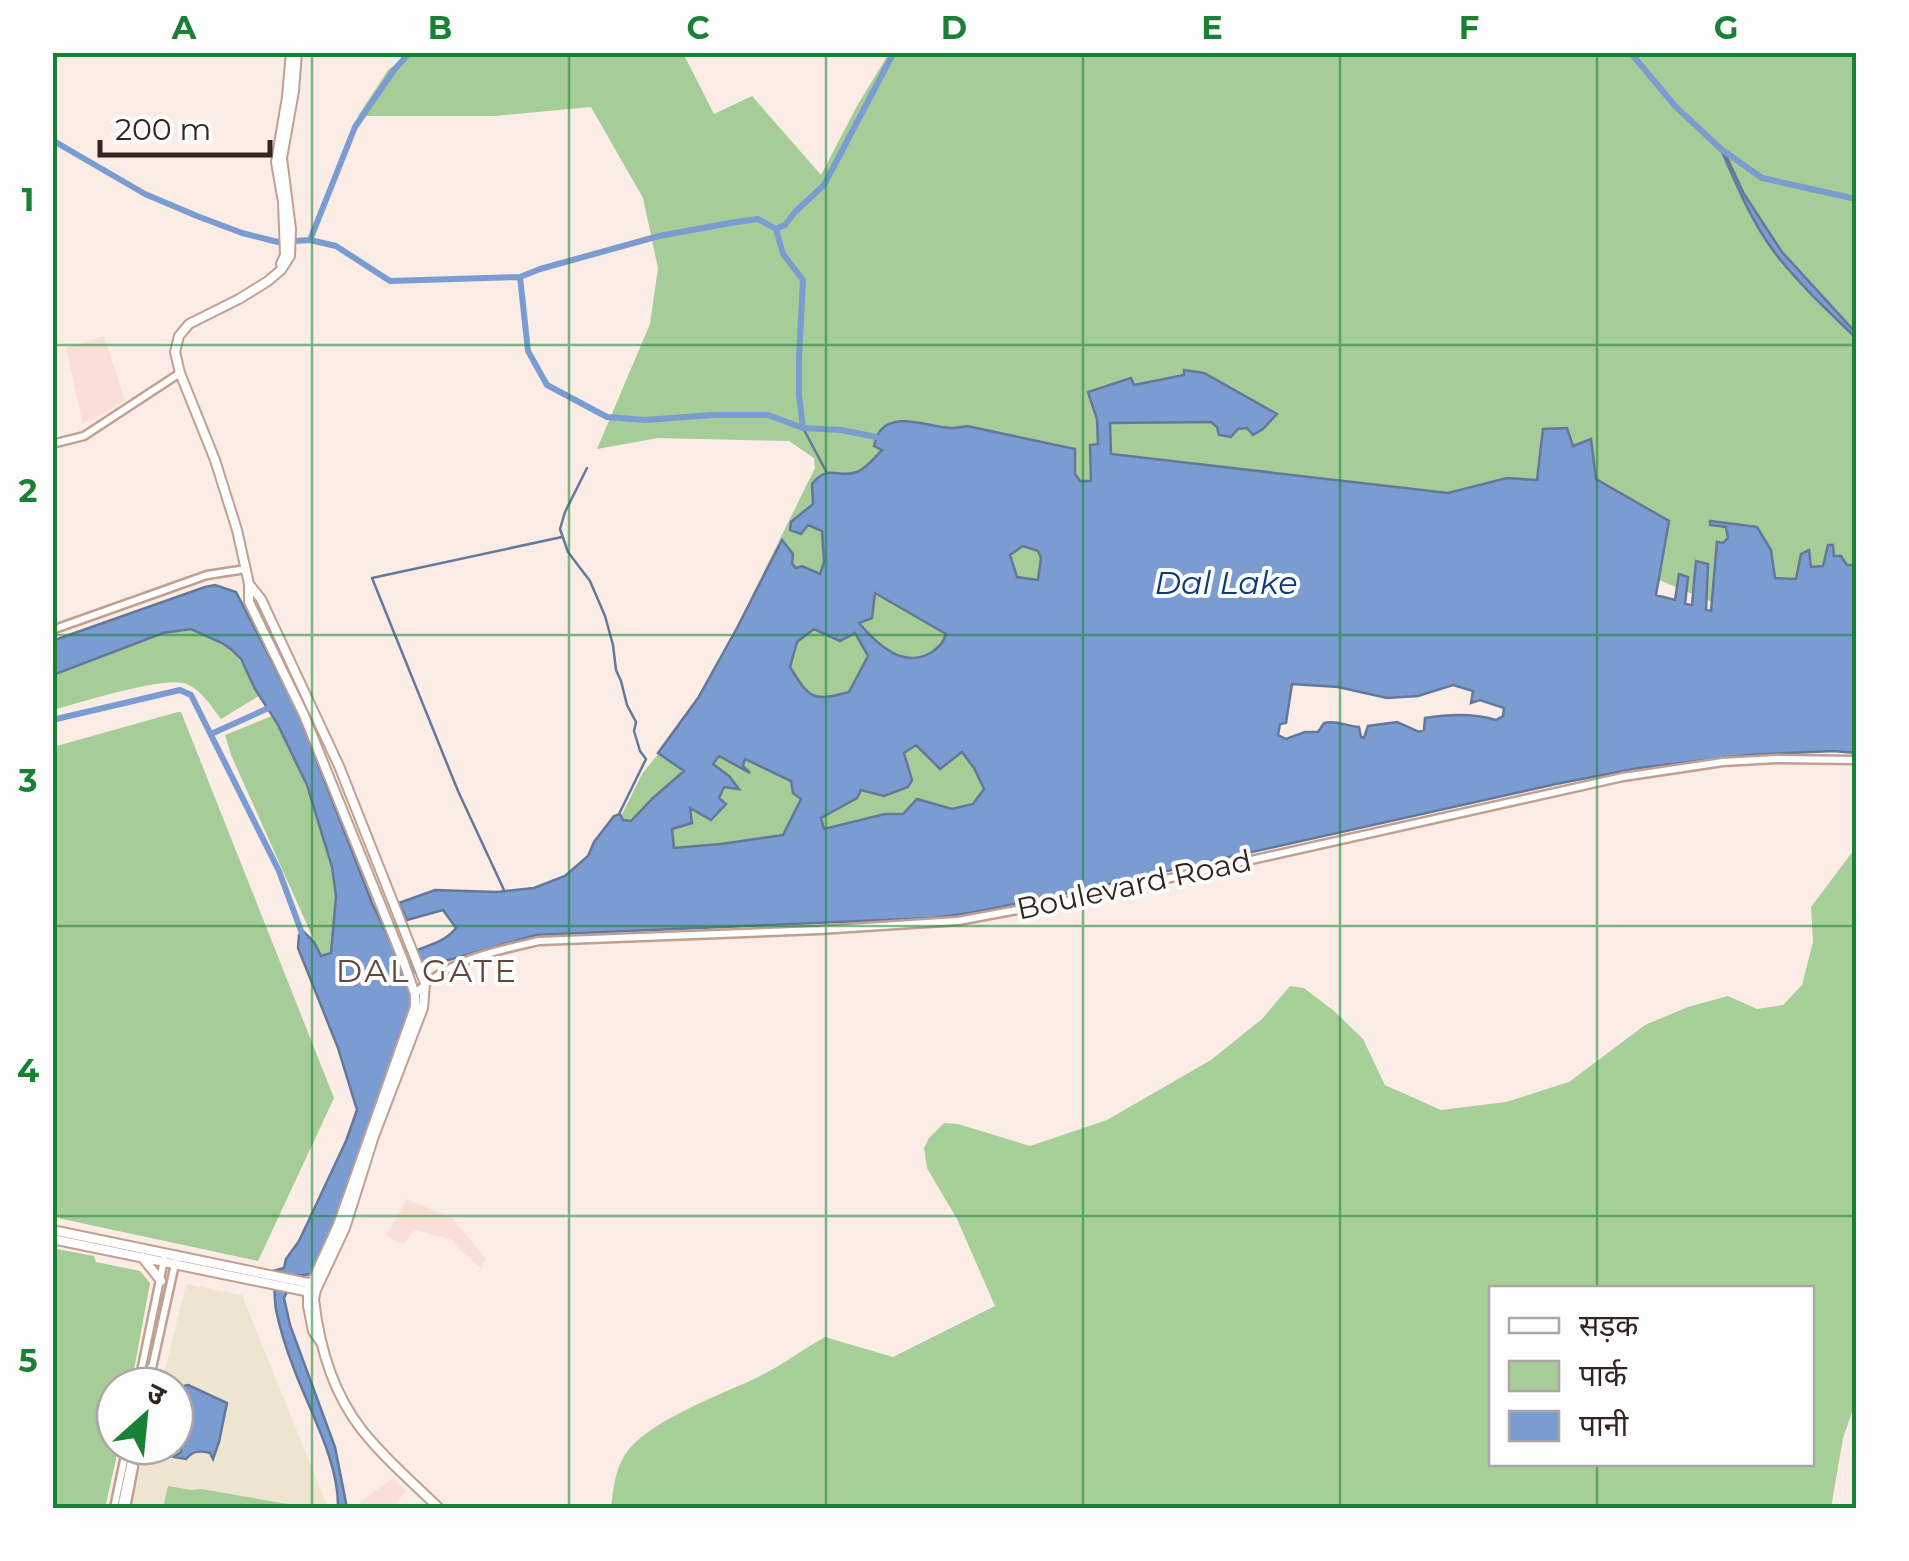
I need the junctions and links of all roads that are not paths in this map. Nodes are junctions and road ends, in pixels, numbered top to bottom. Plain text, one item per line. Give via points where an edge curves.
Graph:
1 (294, 52) edge
2 (180, 373) junction
3 (52, 444) edge
4 (246, 569) junction
5 (249, 584) junction
6 (52, 630) edge
7 (1856, 760) edge
8 (370, 844) junction
9 (358, 848) junction
10 (424, 978) junction
11 (415, 994) junction
12 (351, 1200) junction
13 (52, 1230) edge
14 (52, 1239) edge
15 (164, 1256) junction
16 (142, 1257) junction
17 (177, 1260) junction
18 (161, 1281) junction
19 (310, 1287) junction
20 (141, 1365) edge
21 (152, 1366) edge
22 (129, 1466) edge
23 (120, 1508) edge
24 (438, 1508) edge

1 - 2 main road via 282,158 292,236 288,256 282,270 183,329 175,352
2 - 3 main road via 84,436
2 - 4 main road
4 - 5 main road
4 - 6 main road via 207,574
5 - 8 main road via 315,712
5 - 9 main road via 249,602
7 - 10 main road, Boulevard Road via 1724,762 1623,777 1077,900 958,920 539,941
8 - 9 main road
8 - 10 main road
9 - 11 main road
10 - 11 main road, Boulevard Road
10 - 12 main road via 423,1008
11 - 12 main road
12 - 19 main road via 344,1228
13 - 15 main road
14 - 16 main road
15 - 16 main road
15 - 17 main road
15 - 18 main road
16 - 18 main road
17 - 19 main road
17 - 21 main road
18 - 20 main road
19 - 24 main road via 342,1400
22 - 23 main road

